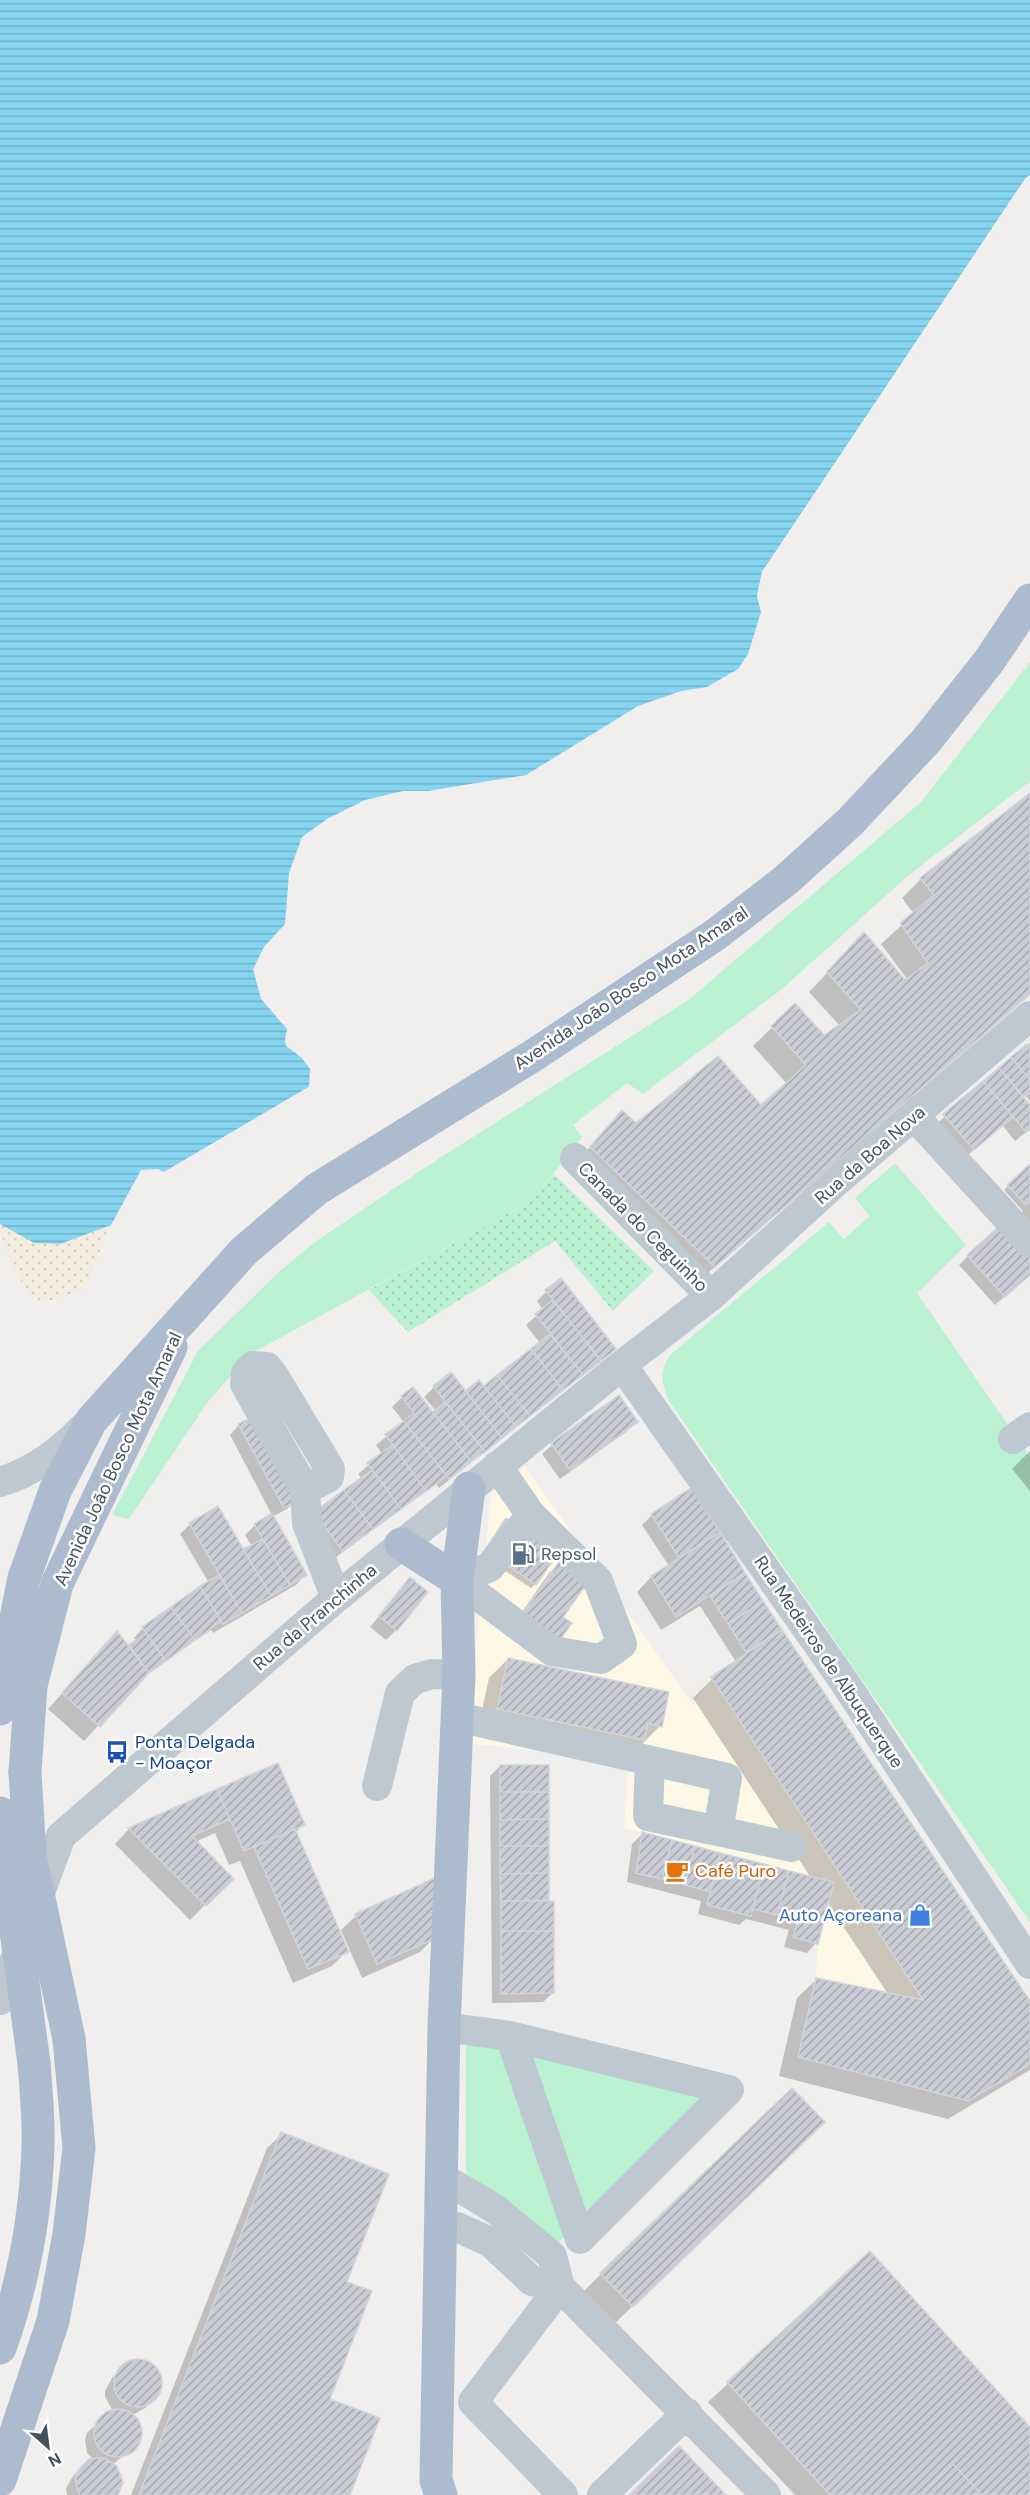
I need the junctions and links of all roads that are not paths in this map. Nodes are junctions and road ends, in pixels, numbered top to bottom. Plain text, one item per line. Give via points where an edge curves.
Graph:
1 (1030, 600) edge
2 (1030, 1016) edge
3 (914, 1116) junction
4 (575, 1158) dead end
5 (1030, 1243) edge
6 (711, 1296) junction
7 (183, 1321) junction
8 (622, 1365) junction
9 (91, 1421) junction
10 (497, 1466) junction
11 (0, 1482) edge
12 (469, 1488) junction
13 (305, 1490) dead end
14 (531, 1515) junction
15 (401, 1544) junction
16 (457, 1580) junction
17 (336, 1598) junction
18 (459, 1675) junction
19 (0, 1709) edge
20 (457, 1717) junction
21 (650, 1761) junction
22 (377, 1786) dead end
23 (0, 1813) edge
24 (718, 1832) junction
25 (792, 1847) dead end
26 (1030, 1964) edge
27 (0, 2000) edge
28 (444, 2027) junction
29 (510, 2036) junction
30 (441, 2179) junction
31 (440, 2225) junction
32 (580, 2239) junction
33 (560, 2286) junction
34 (0, 2348) edge
35 (437, 2397) junction
36 (474, 2402) junction
37 (687, 2413) junction
38 (0, 2480) edge
39 (441, 2495) edge
40 (563, 2495) edge
41 (602, 2495) edge
42 (766, 2495) edge

1 - 7 main road, Avenida João Bosco Mota Amaral via 989,661 926,741 850,822 786,880 716,935 534,1055 317,1189 244,1251
2 - 3 street, Rua da Boa Nova
3 - 5 street
3 - 6 street, Rua da Boa Nova
4 - 6 street, Canada do Ceguinho
6 - 8 street, Rua da Pranchinha
7 - 9 main road, Avenida João Bosco Mota Amaral
7 - 38 main road, Avenida João Bosco Mota Amaral, bridge via 57,1584 31,1686 25,1772 30,1856 69,2039 79,2148 53,2321
8 - 10 street, Rua da Pranchinha
8 - 26 street, Rua Medeiros de Albuquerque via 843,1680
9 - 11 street via 62,1450 19,1477
9 - 19 main road, Avenida João Bosco Mota Amaral via 55,1491 24,1578
10 - 12 street, Rua da Pranchinha
10 - 14 street
12 - 15 street, Rua da Pranchinha
12 - 16 main road
13 - 17 street via 307,1523
14 - 16 street via 490,1567
14 - 16 street via 598,1581 622,1644 600,1659 552,1651
15 - 16 main road
15 - 17 street, Rua da Pranchinha
16 - 18 main road
17 - 27 street, Rua da Pranchinha via 61,1836
18 - 20 main road
18 - 22 street via 432,1674 415,1680 400,1693
20 - 21 street
20 - 28 main road
21 - 24 street via 648,1816
21 - 24 street via 727,1778
23 - 34 main road, bridge via 34,2063 38,2145 34,2211 13,2312
24 - 25 street
28 - 29 street
28 - 30 main road
29 - 32 street
29 - 32 street via 729,2090
30 - 31 main road
30 - 33 street via 495,2209 552,2256
31 - 33 street via 457,2227 489,2242 532,2281
31 - 35 main road
32 - 33 street
33 - 36 street
33 - 37 street
35 - 36 street via 454,2394
35 - 39 main road via 436,2480
36 - 40 street
37 - 41 street
37 - 42 street

